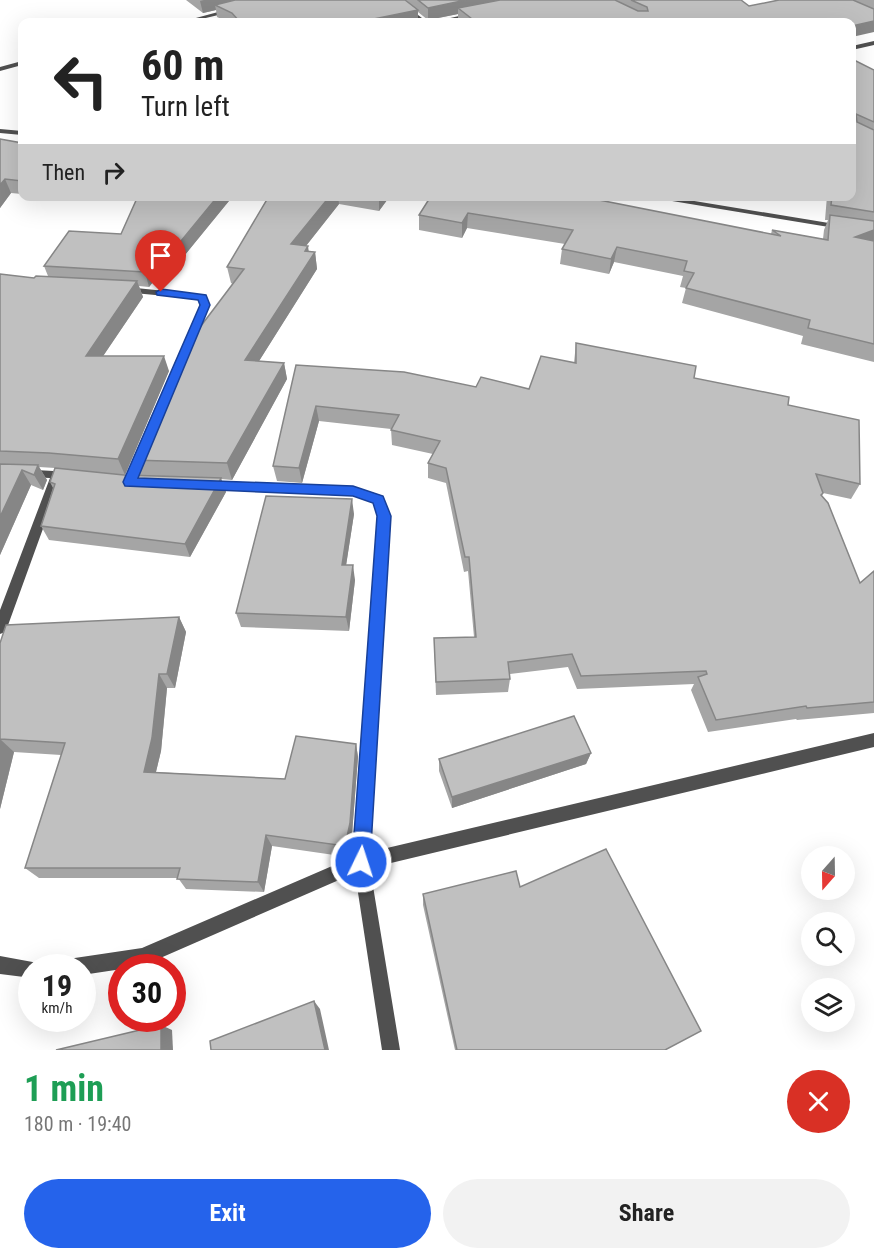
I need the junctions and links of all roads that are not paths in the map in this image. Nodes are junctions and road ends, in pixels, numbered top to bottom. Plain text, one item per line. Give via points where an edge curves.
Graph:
1 (396, 0) edge
2 (241, 8) edge
3 (479, 14) edge
4 (200, 18) edge
5 (419, 18) edge
6 (458, 18) edge
7 (874, 43) edge
8 (856, 47) edge
9 (18, 64) edge
10 (0, 69) edge
11 (0, 131) edge
12 (18, 133) edge
13 (677, 201) edge
14 (851, 229) edge
15 (115, 290) edge
16 (179, 368) edge
17 (147, 440) edge
18 (0, 472) edge
19 (57, 474) junction
20 (78, 476) edge
21 (130, 482) edge
22 (189, 484) edge
23 (0, 628) edge
24 (874, 740) edge
25 (361, 862) junction
26 (96, 964) edge
27 (0, 965) edge
28 (18, 967) edge
29 (391, 1050) edge

1 - 5 street
2 - 4 street
3 - 6 street
7 - 8 street
9 - 10 street
11 - 12 street
13 - 14 street
15 - 16 street via 202,297 205,305
17 - 21 street
18 - 19 street
19 - 20 street
19 - 23 street
22 - 25 street via 353,491 379,499 384,516
24 - 25 street
25 - 26 street via 142,957
25 - 29 street
27 - 28 street

